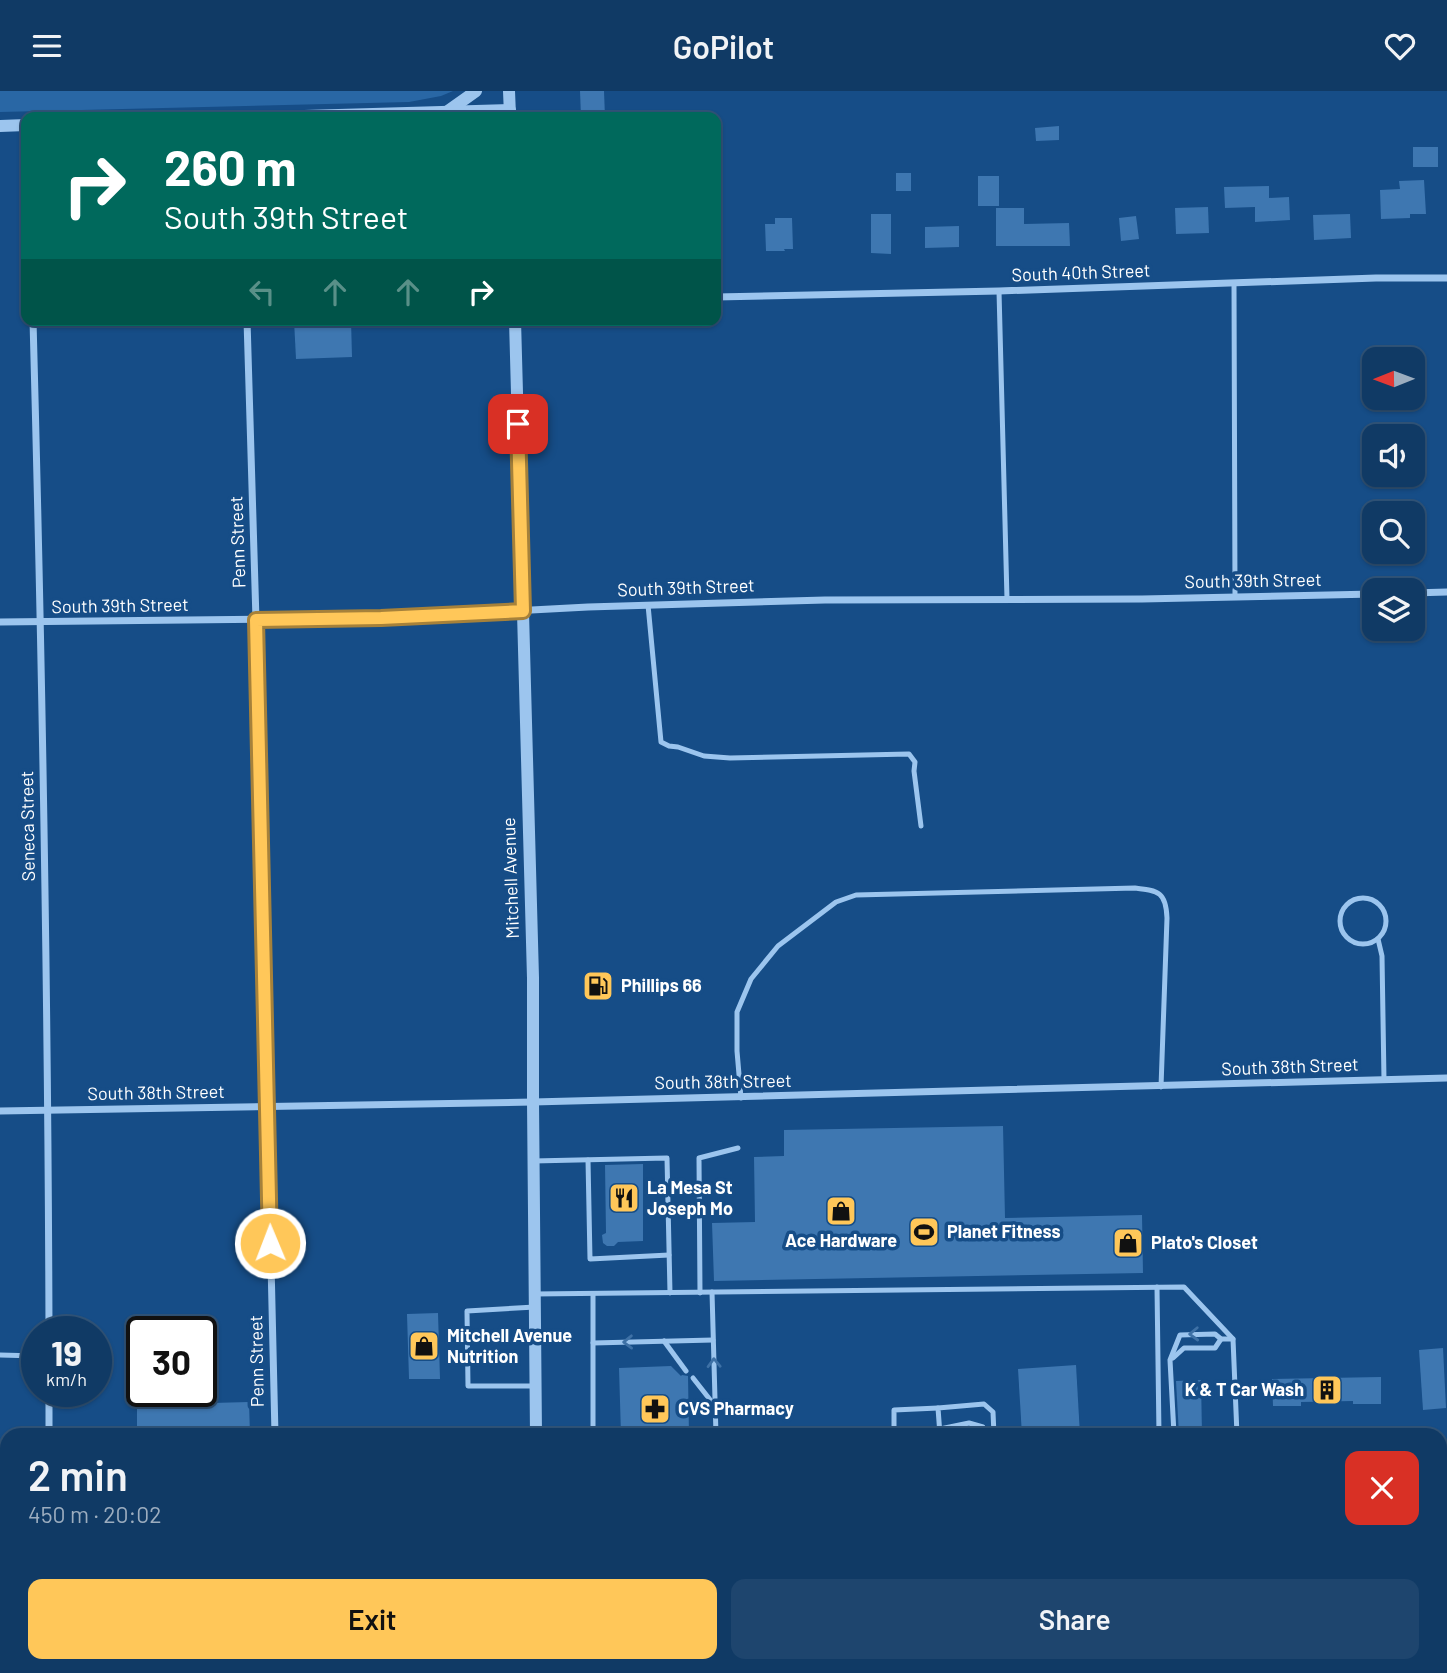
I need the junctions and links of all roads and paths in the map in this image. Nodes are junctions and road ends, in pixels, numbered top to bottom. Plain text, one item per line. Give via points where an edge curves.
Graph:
1 (476, 91) edge
2 (509, 91) edge
3 (447, 112) edge
4 (510, 112) edge
5 (21, 125) edge
6 (0, 126) edge
7 (1447, 278) edge
8 (1234, 283) junction
9 (999, 291) junction
10 (721, 296) edge
11 (33, 326) edge
12 (247, 326) edge
13 (515, 326) edge
14 (1425, 593) edge
15 (1447, 593) edge
16 (1362, 594) edge
17 (1235, 597) junction
18 (1007, 599) junction
19 (648, 605) junction
20 (523, 611) junction
21 (256, 620) junction
22 (0, 622) edge
23 (41, 622) junction
24 (921, 826) dead end
25 (1378, 939) junction
26 (1447, 1078) edge
27 (1384, 1080) junction
28 (1161, 1087) junction
29 (741, 1098) junction
30 (533, 1102) junction
31 (267, 1106) junction
32 (0, 1111) edge
33 (48, 1111) junction
34 (737, 1148) dead end
35 (588, 1160) junction
36 (533, 1161) junction
37 (669, 1255) junction
38 (1157, 1287) junction
39 (712, 1292) junction
40 (670, 1293) junction
41 (700, 1293) junction
42 (593, 1294) junction
43 (534, 1301) junction
44 (49, 1316) edge
45 (1221, 1339) junction
46 (1233, 1339) junction
47 (713, 1340) junction
48 (664, 1341) junction
49 (593, 1343) junction
50 (0, 1355) edge
51 (21, 1356) edge
52 (1170, 1360) junction
53 (686, 1371) dead end
54 (693, 1378) dead end
55 (535, 1386) junction
56 (715, 1406) junction
57 (49, 1407) edge
58 (938, 1408) junction
59 (50, 1428) edge
60 (275, 1428) edge
61 (536, 1428) edge
62 (593, 1428) edge
63 (716, 1428) edge
64 (894, 1428) edge
65 (940, 1428) edge
66 (952, 1428) edge
67 (983, 1428) edge
68 (994, 1428) edge
69 (1159, 1428) edge
70 (1174, 1428) edge
71 (1237, 1428) edge

1 - 3 street
2 - 4 street
5 - 6 street
7 - 8 street, South 40th Street
8 - 9 street, South 40th Street
8 - 17 lane
9 - 10 street, South 40th Street
9 - 18 lane
11 - 23 street, Seneca Street
12 - 21 street, Penn Street
13 - 20 street, Mitchell Avenue
14 - 15 street
16 - 17 street, South 39th Street
17 - 18 street, South 39th Street
18 - 19 street, South 39th Street
19 - 20 street, South 39th Street
19 - 24 lane via 661,742 704,756 730,758 909,754 915,762
20 - 21 street, South 39th Street
20 - 30 street, Mitchell Avenue
21 - 23 street, South 39th Street
21 - 31 street, Penn Street
22 - 23 street, South 39th Street
23 - 33 street, Seneca Street
25 - 25 lane via 1387,921 1379,903 1358,898 1348,904 1341,914 1346,936 1356,943
25 - 27 lane
26 - 27 street, South 38th Street
27 - 28 street, South 38th Street
28 - 29 street, South 38th Street
28 - 29 lane via 1167,918 1162,895 1135,888 856,895 836,902 778,946 751,979 737,1013
29 - 30 street, South 38th Street
30 - 31 street, South 38th Street
30 - 36 street, Mitchell Avenue
31 - 33 street, South 38th Street
31 - 60 street, Penn Street
32 - 33 street, South 38th Street
33 - 44 street, Seneca Street
34 - 41 lane via 699,1158
35 - 36 lane
35 - 37 lane via 667,1158
35 - 37 lane via 590,1259
36 - 43 street, Mitchell Avenue
37 - 40 lane
38 - 39 lane
38 - 46 lane via 1184,1287
38 - 69 lane
39 - 41 lane
39 - 47 lane
40 - 41 lane
40 - 42 lane
42 - 43 lane
42 - 49 lane
43 - 55 street, Mitchell Avenue
43 - 55 lane via 467,1311 468,1386
45 - 46 lane
45 - 52 lane via 1215,1348 1184,1348
45 -> 52 lane via 1215,1333 1181,1335
46 - 71 lane
47 - 48 lane
56 -> 47 lane
48 -> 49 lane
48 - 53 lane
49 - 62 lane
50 - 51 lane
52 - 70 lane
54 - 56 lane
55 - 61 street, Mitchell Avenue
56 - 63 lane
57 - 59 street
58 - 64 lane via 894,1410
58 - 65 lane
58 - 68 lane via 984,1404 993,1412
66 - 67 lane via 968,1423

